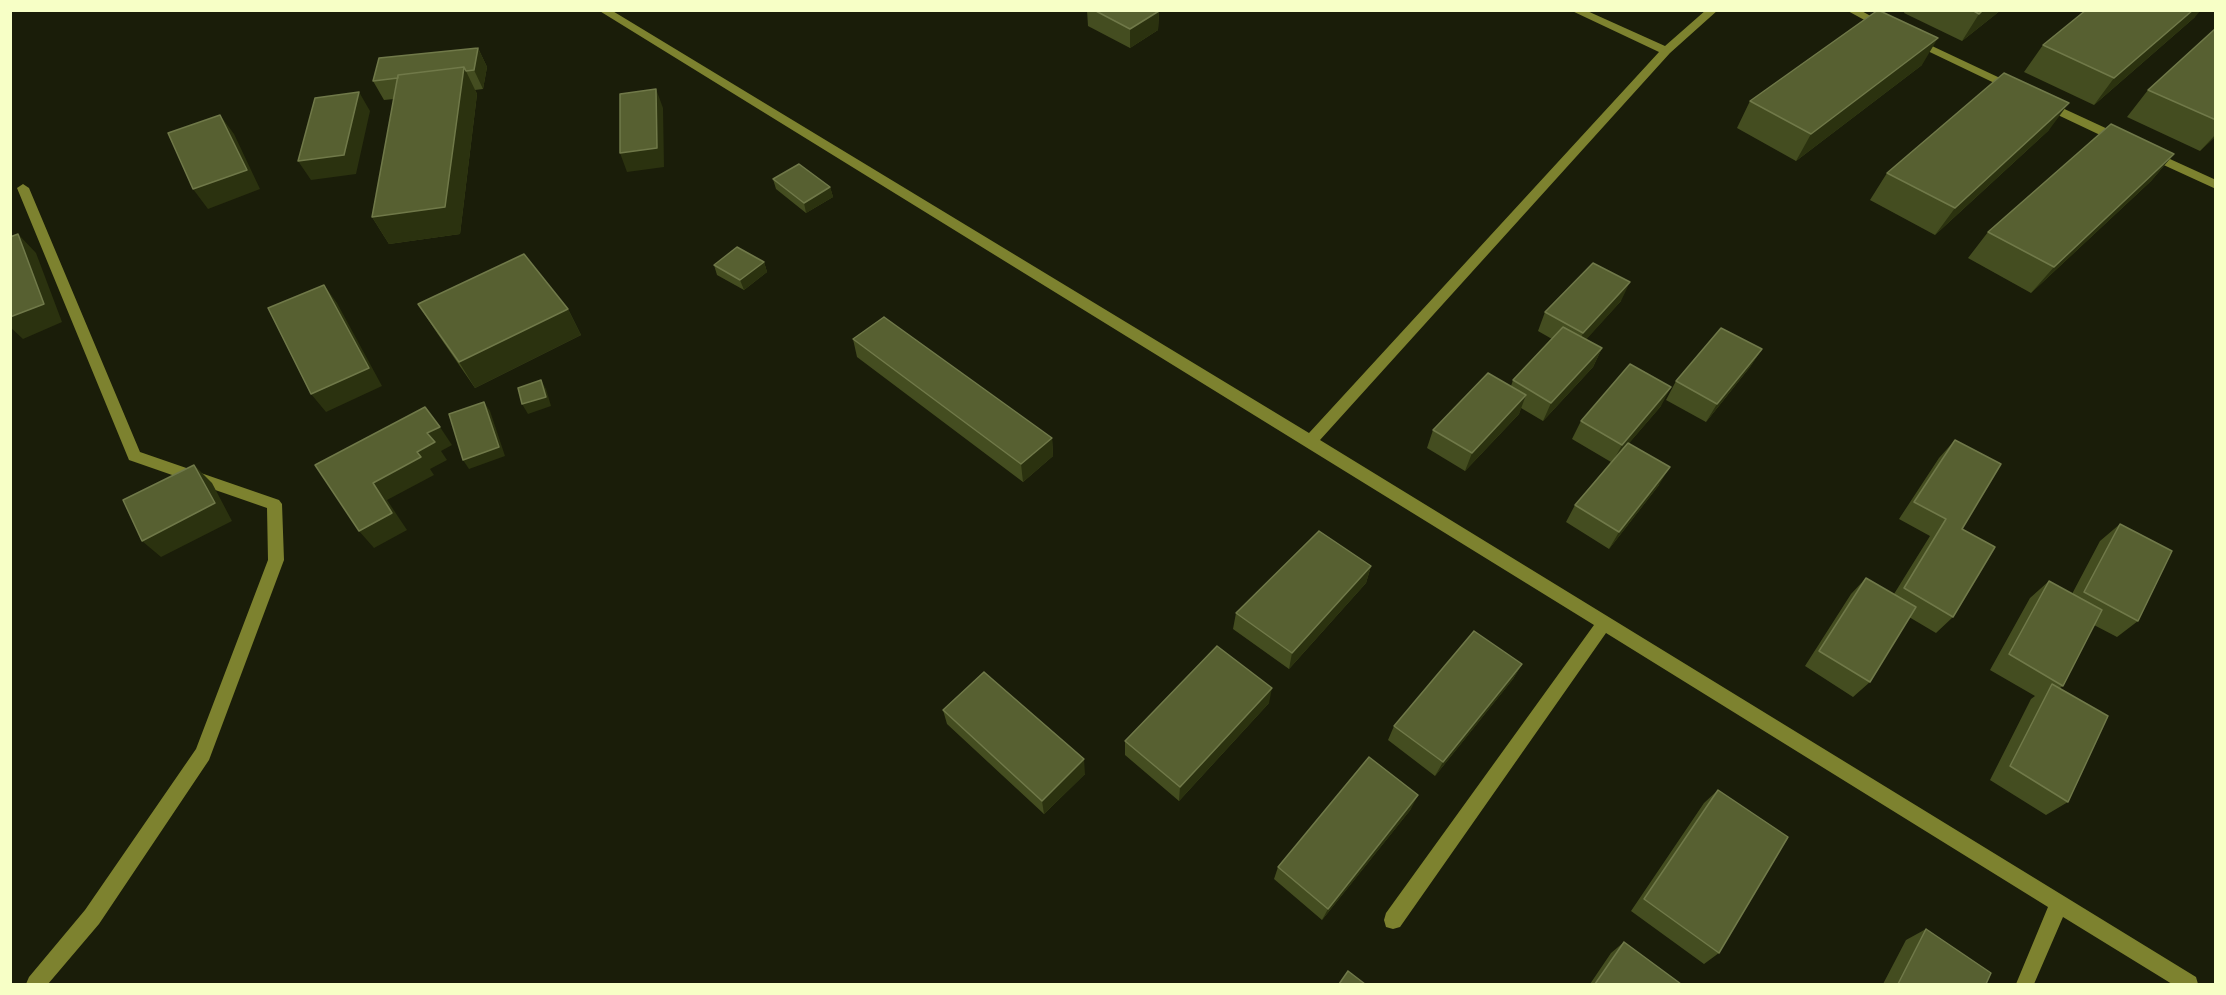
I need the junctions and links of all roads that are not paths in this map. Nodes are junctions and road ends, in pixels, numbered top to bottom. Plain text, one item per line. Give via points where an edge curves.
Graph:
1 (603, 10) edge
2 (1575, 10) edge
3 (1713, 10) edge
4 (1851, 10) edge
5 (1666, 51) junction
6 (2216, 185) edge
7 (23, 188) dead end
8 (1310, 441) junction
9 (1604, 622) junction
10 (2059, 904) junction
11 (1393, 920) dead end
12 (36, 984) edge
13 (2025, 984) edge
14 (2189, 984) edge

1 - 8 street
2 - 5 street
3 - 5 street
4 - 6 street
5 - 8 street
7 - 12 street via 134,456 274,504 276,560 203,754 92,917
8 - 9 street
9 - 10 street
9 - 11 street
10 - 13 street
10 - 14 street

